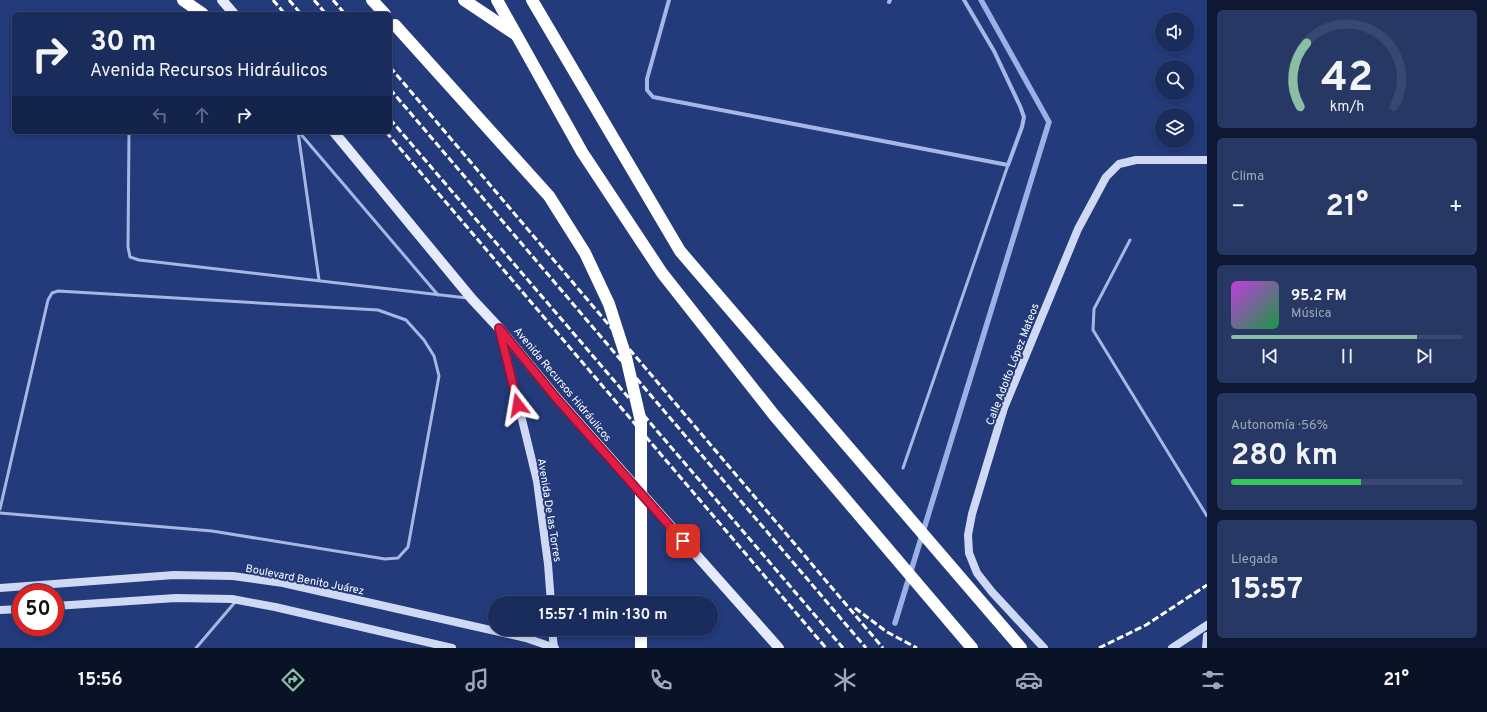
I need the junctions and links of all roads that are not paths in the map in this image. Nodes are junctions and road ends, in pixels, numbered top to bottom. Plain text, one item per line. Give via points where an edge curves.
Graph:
1 (183, 0) edge
2 (222, 0) edge
3 (372, 0) edge
4 (377, 0) edge
5 (464, 0) edge
6 (497, 0) edge
7 (532, 0) edge
8 (669, 0) edge
9 (964, 0) edge
10 (200, 12) edge
11 (232, 12) edge
12 (384, 12) edge
13 (385, 12) edge
14 (392, 21) edge
15 (517, 35) junction
16 (129, 134) edge
17 (299, 134) edge
18 (301, 134) edge
19 (336, 134) edge
20 (1207, 160) edge
21 (1008, 165) junction
22 (1130, 240) dead end
23 (319, 280) junction
24 (438, 295) junction
25 (472, 299) junction
26 (499, 328) junction
27 (903, 468) dead end
28 (0, 509) edge
29 (0, 513) edge
30 (1207, 516) edge
31 (0, 588) edge
32 (550, 596) edge
33 (641, 596) edge
34 (237, 600) junction
35 (64, 605) edge
36 (12, 609) edge
37 (0, 610) edge
38 (1207, 625) edge
39 (553, 636) edge
40 (641, 636) edge
41 (1207, 636) edge
42 (196, 648) edge
43 (452, 648) edge
44 (554, 648) edge
45 (641, 648) edge
46 (779, 648) edge
47 (972, 648) edge
48 (1021, 648) edge
49 (1044, 648) edge
50 (1172, 648) edge
51 (1206, 648) edge

1 - 10 highway
2 - 11 main road
3 - 12 highway
4 - 13 highway
5 - 15 highway
6 - 15 highway
7 - 48 highway via 680,251
8 - 21 street via 647,79 647,90 653,97
9 - 21 street via 994,51 1024,117
14 - 33 highway, bridge via 549,196 586,253 609,304 626,357 641,422
15 - 47 highway via 582,152 662,273 774,415
16 - 23 lane via 130,257
17 - 23 lane
18 - 24 lane
19 - 25 main road, Avenida Recursos Hidráulicos
20 - 49 main road, Calle Adolfo López Mateos via 1136,160 1119,164 1106,177 1078,229 1004,408 972,514 968,536 969,553 977,573 992,592
21 - 27 lane
22 - 30 lane via 1094,309 1093,330
23 - 24 lane
24 - 25 lane
25 - 26 main road, Avenida Recursos Hidráulicos
26 - 32 main road, Avenida De las Torres via 537,481
26 - 46 main road, Avenida Recursos Hidráulicos via 556,398
28 - 29 lane via 48,300 52,293 58,291 378,310 406,320 434,356 439,376 408,547 398,558 385,559 212,531
31 - 44 main road, Boulevard Benito Juárez via 174,576 233,576 283,583 526,638
34 - 35 main road via 176,598
34 - 42 lane
34 - 43 main road
36 - 37 main road
38 - 50 main road
39 - 44 main road
40 - 45 highway
41 - 51 main road

